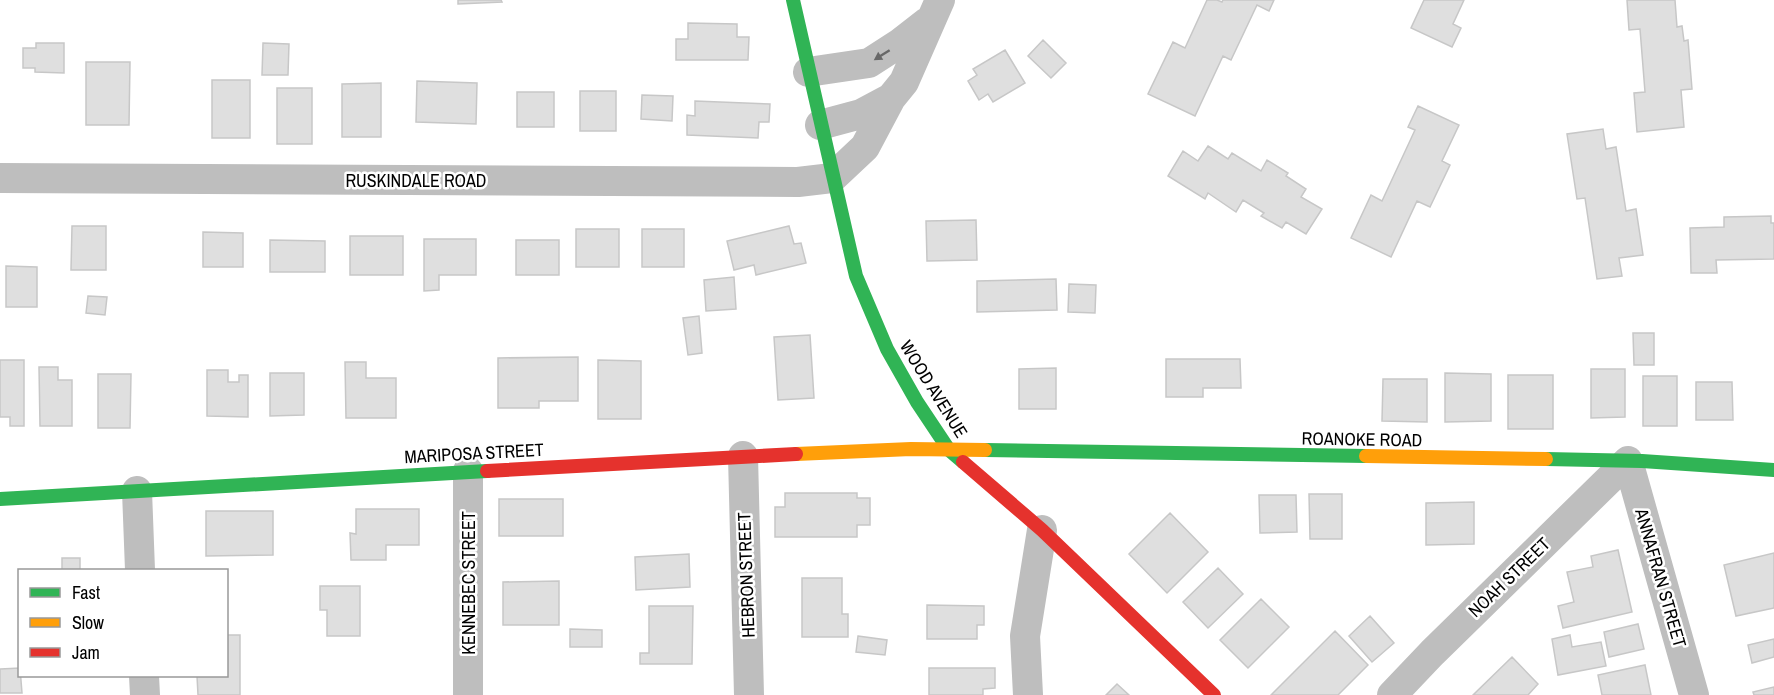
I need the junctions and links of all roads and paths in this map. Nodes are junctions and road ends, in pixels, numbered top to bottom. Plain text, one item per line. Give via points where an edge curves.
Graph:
1 (793, 0) edge
2 (935, 10) edge
3 (808, 72) junction
4 (891, 98) junction
5 (820, 125) junction
6 (0, 178) edge
7 (832, 178) junction
8 (949, 450) junction
9 (743, 456) junction
10 (1628, 461) junction
11 (1774, 470) edge
12 (468, 471) junction
13 (137, 491) junction
14 (0, 499) edge
15 (1042, 530) junction
16 (140, 569) edge
17 (144, 677) edge
18 (145, 695) edge
19 (468, 695) edge
20 (749, 695) edge
21 (1028, 695) edge
22 (1214, 695) edge
23 (1392, 695) edge
24 (1694, 695) edge

1 - 3 street, WOOD AVENUE
2 -> 3 street via 900,44 869,63
2 - 4 street via 904,82
3 - 5 street, WOOD AVENUE
4 - 5 street via 861,114
4 - 7 street via 865,147
5 - 7 street, WOOD AVENUE
6 - 7 street, RUSKINDALE ROAD via 798,182
7 - 8 street, WOOD AVENUE via 856,276 887,349
8 - 9 street, MARIPOSA STREET
8 - 10 street, ROANOKE ROAD
8 - 15 street, WOOD AVENUE
9 - 12 street, MARIPOSA STREET
9 - 20 street, HEBRON STREET
10 - 11 street, ROANOKE ROAD
10 - 23 street, NOAH STREET
10 - 24 street, ANNAFRAN STREET
12 - 13 street, MARIPOSA STREET
12 - 19 street, KENNEBEC STREET
13 - 14 street, MARIPOSA STREET
13 - 16 street
15 - 21 street via 1026,636
15 - 22 street, WOOD AVENUE
17 - 18 street

